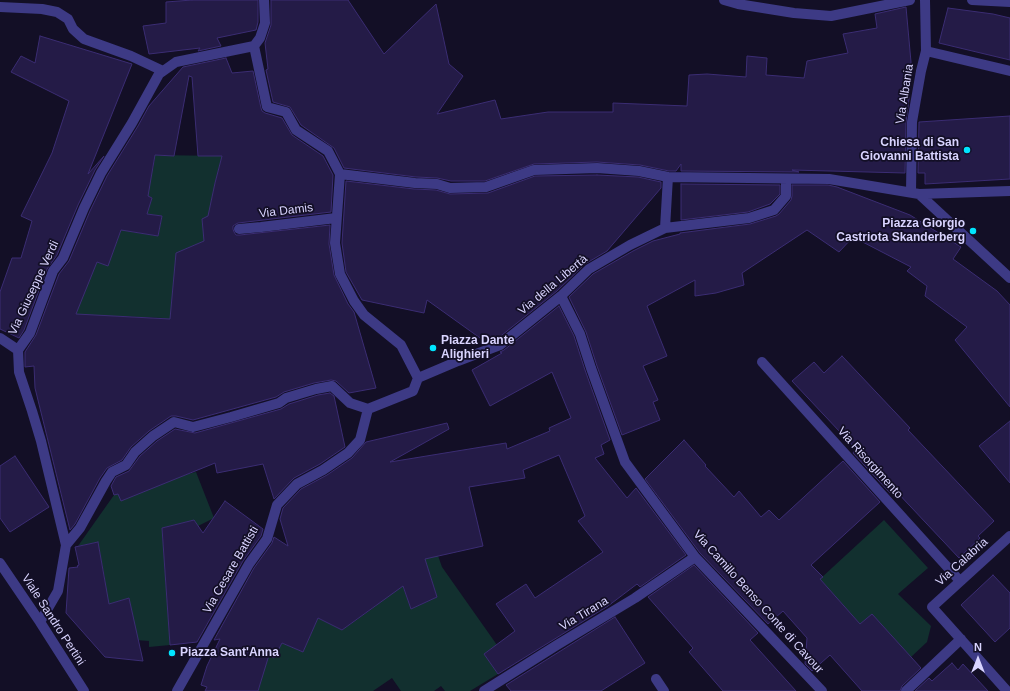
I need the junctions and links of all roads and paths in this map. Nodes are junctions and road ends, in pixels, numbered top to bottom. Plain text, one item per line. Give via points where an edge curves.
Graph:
1 (264, 0) edge
2 (724, 0) edge
3 (910, 0) edge
4 (926, 0) edge
5 (972, 0) edge
6 (1010, 2) edge
7 (0, 7) edge
8 (254, 46) junction
9 (926, 51) junction
10 (163, 71) junction
11 (1010, 71) edge
12 (340, 174) junction
13 (668, 177) junction
14 (786, 179) junction
15 (1010, 191) edge
16 (915, 193) junction
17 (336, 218) junction
18 (665, 228) junction
19 (239, 229) dead end
20 (1010, 278) edge
21 (561, 296) junction
22 (0, 338) edge
23 (18, 350) junction
24 (762, 362) dead end
25 (418, 378) junction
26 (368, 408) junction
27 (1010, 536) edge
28 (66, 545) junction
29 (695, 557) junction
30 (0, 563) edge
31 (960, 581) junction
32 (40, 622) junction
33 (961, 640) junction
34 (656, 679) dead end
35 (84, 691) edge
36 (177, 691) edge
37 (484, 691) edge
38 (664, 691) edge
39 (822, 691) edge
40 (906, 691) edge
41 (1008, 691) edge

1 - 8 street via 265,23
2 - 3 street via 794,13 831,16
4 - 9 street, Via Albania
5 - 6 street
7 - 10 street via 57,12 68,18 73,29 84,39
8 - 10 street, Via Giuseppe Verdi via 176,62
8 - 12 street via 267,107 286,112 296,130 328,151
9 - 11 street
9 - 16 street, Via Albania via 912,122
10 - 23 street, Via Giuseppe Verdi via 101,173 63,258 53,271 30,333
12 - 13 street via 437,184 450,188 486,187 534,170 597,168 639,171
12 - 17 street
13 - 14 street
13 - 18 street
14 - 16 street via 829,179
14 - 18 street, Via della Libertà via 786,196 774,210 749,218
15 - 16 street
16 - 20 street
17 - 19 street, Via Damis
17 - 25 street via 335,243 340,274 364,315 401,346
18 - 21 street, Via della Libertà via 589,269
21 - 25 street, Via della Libertà via 500,345
21 - 29 street, Via Camillo Benso Conte di Cavour via 580,334 625,462
22 - 23 street
23 - 28 street, Via Giuseppe Verdi via 19,372 41,441
24 - 31 street, Via Risorgimento
25 - 26 street via 413,391
26 - 28 street via 350,403 332,386 193,427 174,422 152,436 126,465 112,472 80,528
26 - 36 street, Via Cesare Battisti via 360,440 323,470 297,484 277,505 267,539 249,564
27 - 31 street, Via Calabria
28 - 32 street, Via Giuseppe Verdi via 58,591
29 - 37 street, Via Tirana via 635,598
29 - 39 street, Via Camillo Benso Conte di Cavour
30 - 32 street, Viale Sandro Pertini
31 - 33 street, Via Calabria via 932,607
32 - 35 street, Viale Sandro Pertini
33 - 40 street
33 - 41 street
34 - 38 street

